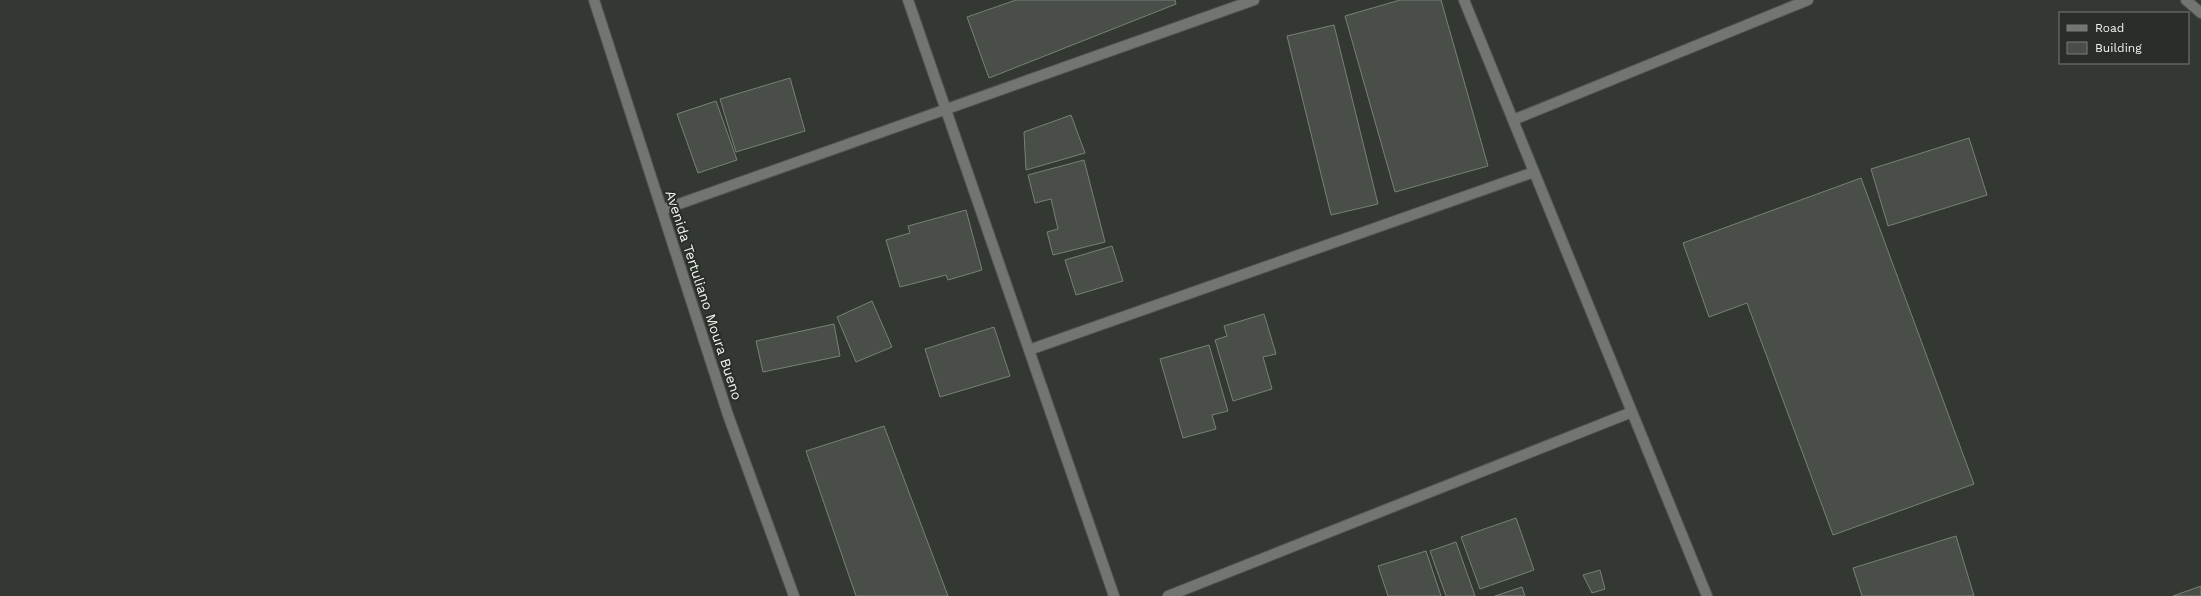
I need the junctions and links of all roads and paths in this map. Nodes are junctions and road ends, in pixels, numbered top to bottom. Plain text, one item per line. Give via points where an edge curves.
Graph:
1 (594, 0) edge
2 (908, 0) edge
3 (1254, 0) edge
4 (1464, 0) edge
5 (1808, 0) edge
6 (2186, 0) edge
7 (1229, 4) edge
8 (2201, 13) edge
9 (946, 109) junction
10 (1513, 120) junction
11 (1534, 172) junction
12 (662, 210) junction
13 (1029, 350) junction
14 (1632, 412) junction
15 (794, 596) edge
16 (1114, 596) edge
17 (1168, 596) edge
18 (1707, 596) edge

1 - 12 street, Avenida Tertuliano Moura Bueno
2 - 9 street
3 - 7 street
4 - 10 street
5 - 10 street
6 - 8 street
7 - 9 street
9 - 12 street
9 - 13 street
10 - 11 street
11 - 13 street
11 - 14 street
12 - 15 street, Avenida Tertuliano Moura Bueno via 728,415
13 - 16 street
14 - 17 street
14 - 18 street

